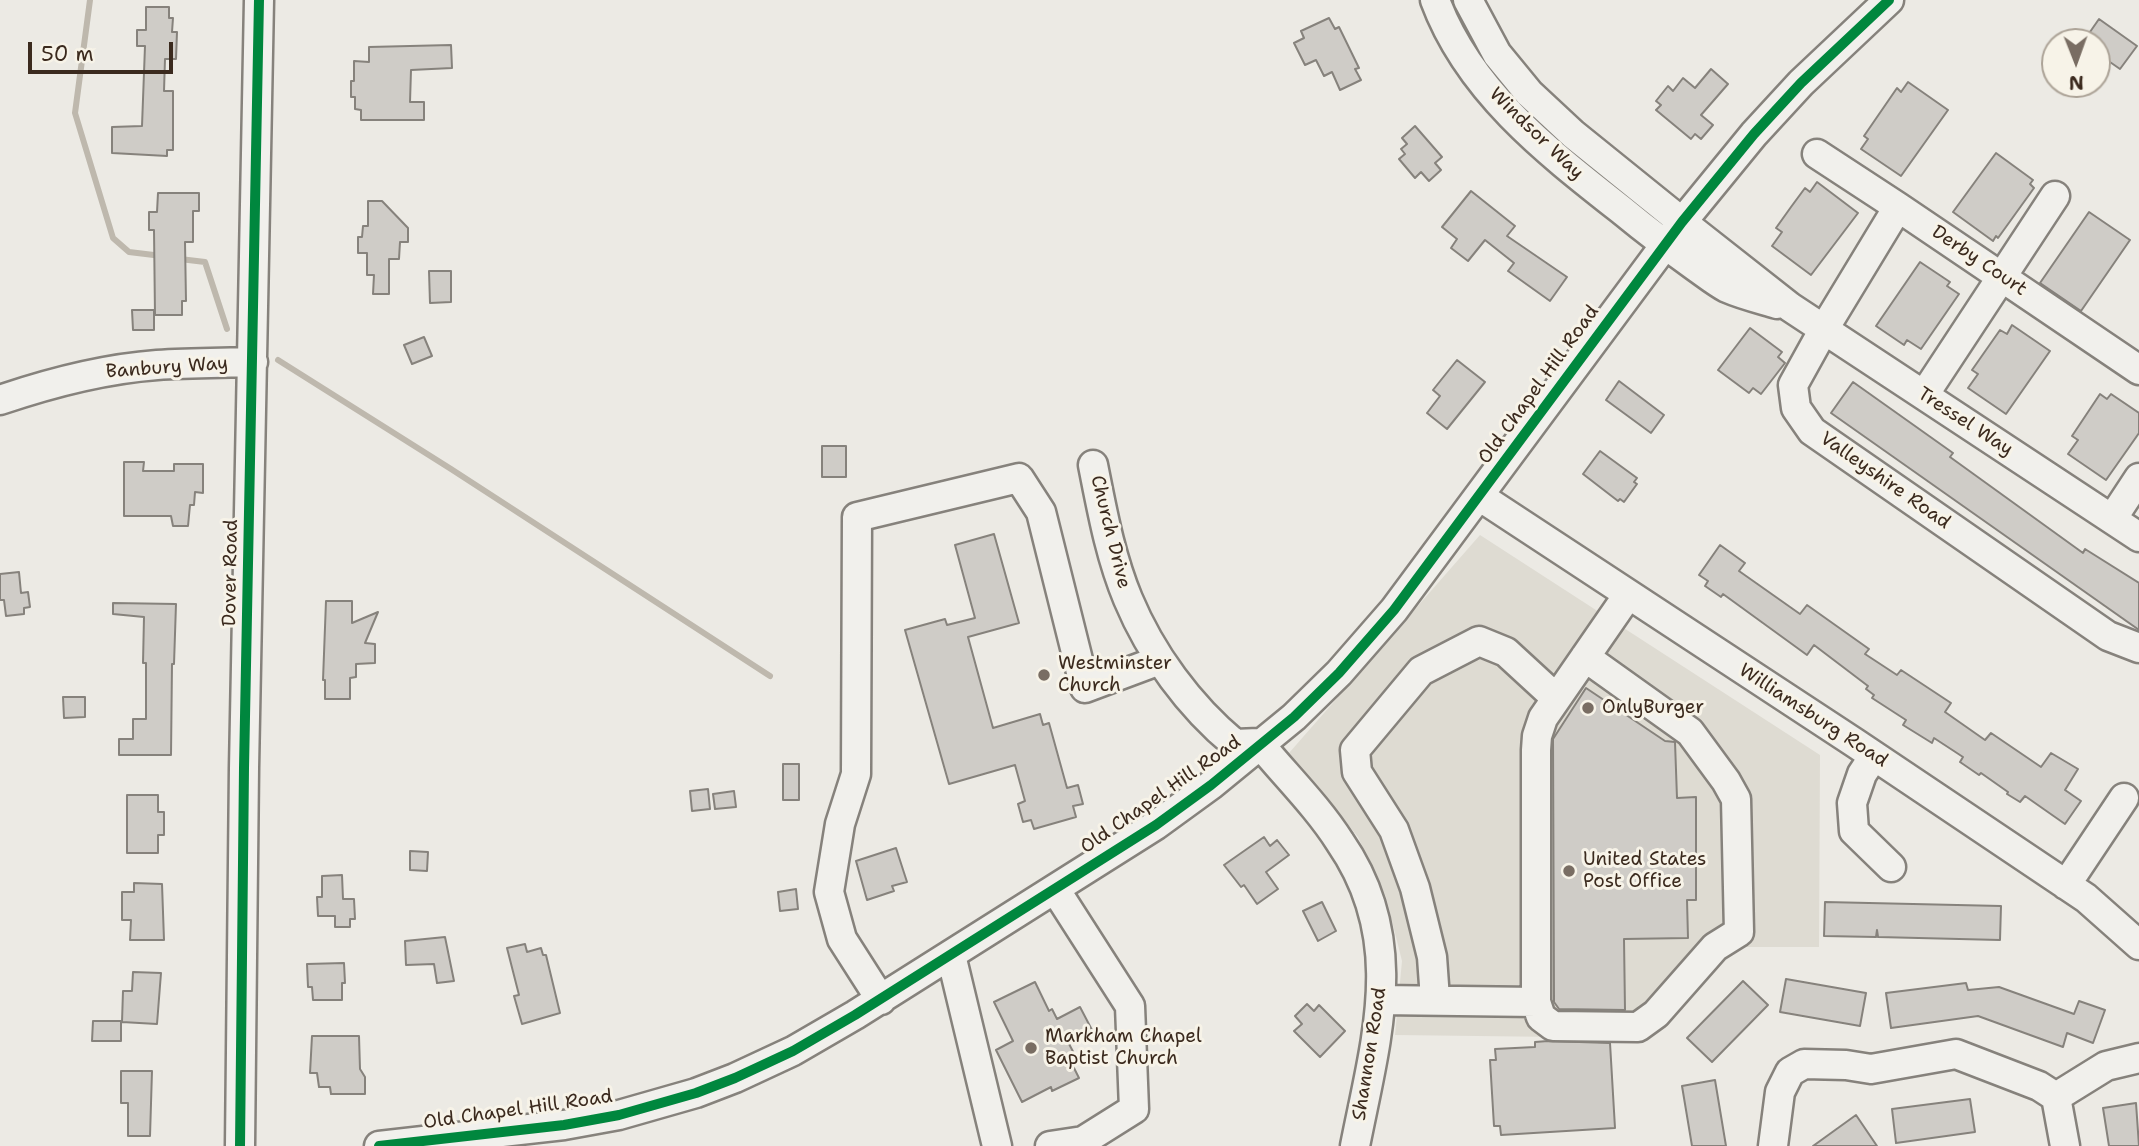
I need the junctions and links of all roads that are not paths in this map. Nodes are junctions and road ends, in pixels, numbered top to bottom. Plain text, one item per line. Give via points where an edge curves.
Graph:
1 (259, 0) edge
2 (1435, 0) edge
3 (1468, 0) edge
4 (1889, 0) edge
5 (1817, 155) dead end
6 (2055, 196) dead end
7 (1898, 207) junction
8 (1682, 222) junction
9 (1665, 245) junction
10 (2002, 277) junction
11 (1790, 307) junction
12 (1824, 329) junction
13 (253, 362) junction
14 (2139, 370) edge
15 (1924, 395) junction
16 (0, 400) edge
17 (1093, 465) dead end
18 (2139, 478) edge
19 (1479, 496) junction
20 (2112, 519) junction
21 (2139, 537) edge
22 (1628, 595) junction
23 (2139, 648) edge
24 (1585, 657) junction
25 (1160, 660) junction
26 (1556, 698) junction
27 (1261, 746) junction
28 (1874, 756) junction
29 (2124, 798) dead end
30 (1891, 867) dead end
31 (2066, 885) junction
32 (1055, 889) junction
33 (2139, 945) edge
34 (951, 955) junction
35 (1435, 999) junction
36 (881, 1000) junction
37 (1381, 1000) junction
38 (1536, 1002) junction
39 (2139, 1058) edge
40 (2056, 1097) junction
41 (240, 1146) edge
42 (379, 1146) edge
43 (997, 1146) edge
44 (1050, 1146) edge
45 (1355, 1146) edge
46 (1773, 1146) edge
47 (2065, 1146) edge

1 - 13 street, Dover Road
2 - 9 street, Windsor Way via 1470,67 1507,112 1554,158
3 - 8 street, Windsor Way via 1497,54 1529,93
4 - 8 street, Old Chapel Hill Road via 1801,83
5 - 7 street, Derby Court
6 - 10 street
7 - 10 street, Derby Court
7 - 12 street, Valleyshire Road
8 - 9 street, Old Chapel Hill Road
8 - 11 street, Tressel Way
9 - 11 street, Tressel Way via 1724,287
9 - 19 street, Old Chapel Hill Road
10 - 14 street, Derby Court
10 - 15 street
11 - 12 street, Tressel Way
12 - 15 street, Tressel Way
12 - 23 street, Valleyshire Road via 1793,385 1796,408 1812,431 2108,636
13 - 16 street, Banbury Way via 155,365 95,374
13 - 41 street, Dover Road
15 - 20 street, Tressel Way
17 - 25 street, Church Drive via 1124,588
18 - 20 street
19 - 22 street, Williamsburg Road
19 - 27 street, Old Chapel Hill Road via 1394,610 1339,673
20 - 21 street, Tressel Way
22 - 24 street
22 - 28 street, Williamsburg Road
24 - 26 street
24 - 38 street via 1690,732 1726,781 1736,799 1739,932 1715,947 1656,1014 1638,1027 1553,1026 1541,1017
25 - 27 street, Church Drive via 1228,739
25 - 36 street via 1085,688 1041,512 1019,478 857,517 856,774 839,824 830,892 842,939
26 - 35 street via 1506,652 1479,641 1421,671 1355,750 1357,772 1394,830 1415,888 1433,957
26 - 38 street via 1539,724 1537,736
27 - 32 street, Old Chapel Hill Road via 1156,825
27 - 37 street, Shannon Road via 1322,817 1359,873 1381,952
28 - 30 street via 1852,803 1854,831
28 - 31 street, Williamsburg Road
29 - 31 street
31 - 33 street, Williamsburg Road
32 - 34 street, Old Chapel Hill Road
32 - 44 street via 1130,1006 1133,1109 1083,1141
34 - 36 street, Old Chapel Hill Road
34 - 43 street
35 - 37 street
35 - 38 street
36 - 42 street, Old Chapel Hill Road via 793,1051 696,1093 564,1125
37 - 45 street, Shannon Road
39 - 40 street via 2106,1066
40 - 46 street via 1956,1054 1871,1069 1804,1064 1790,1072 1780,1092
40 - 47 street

